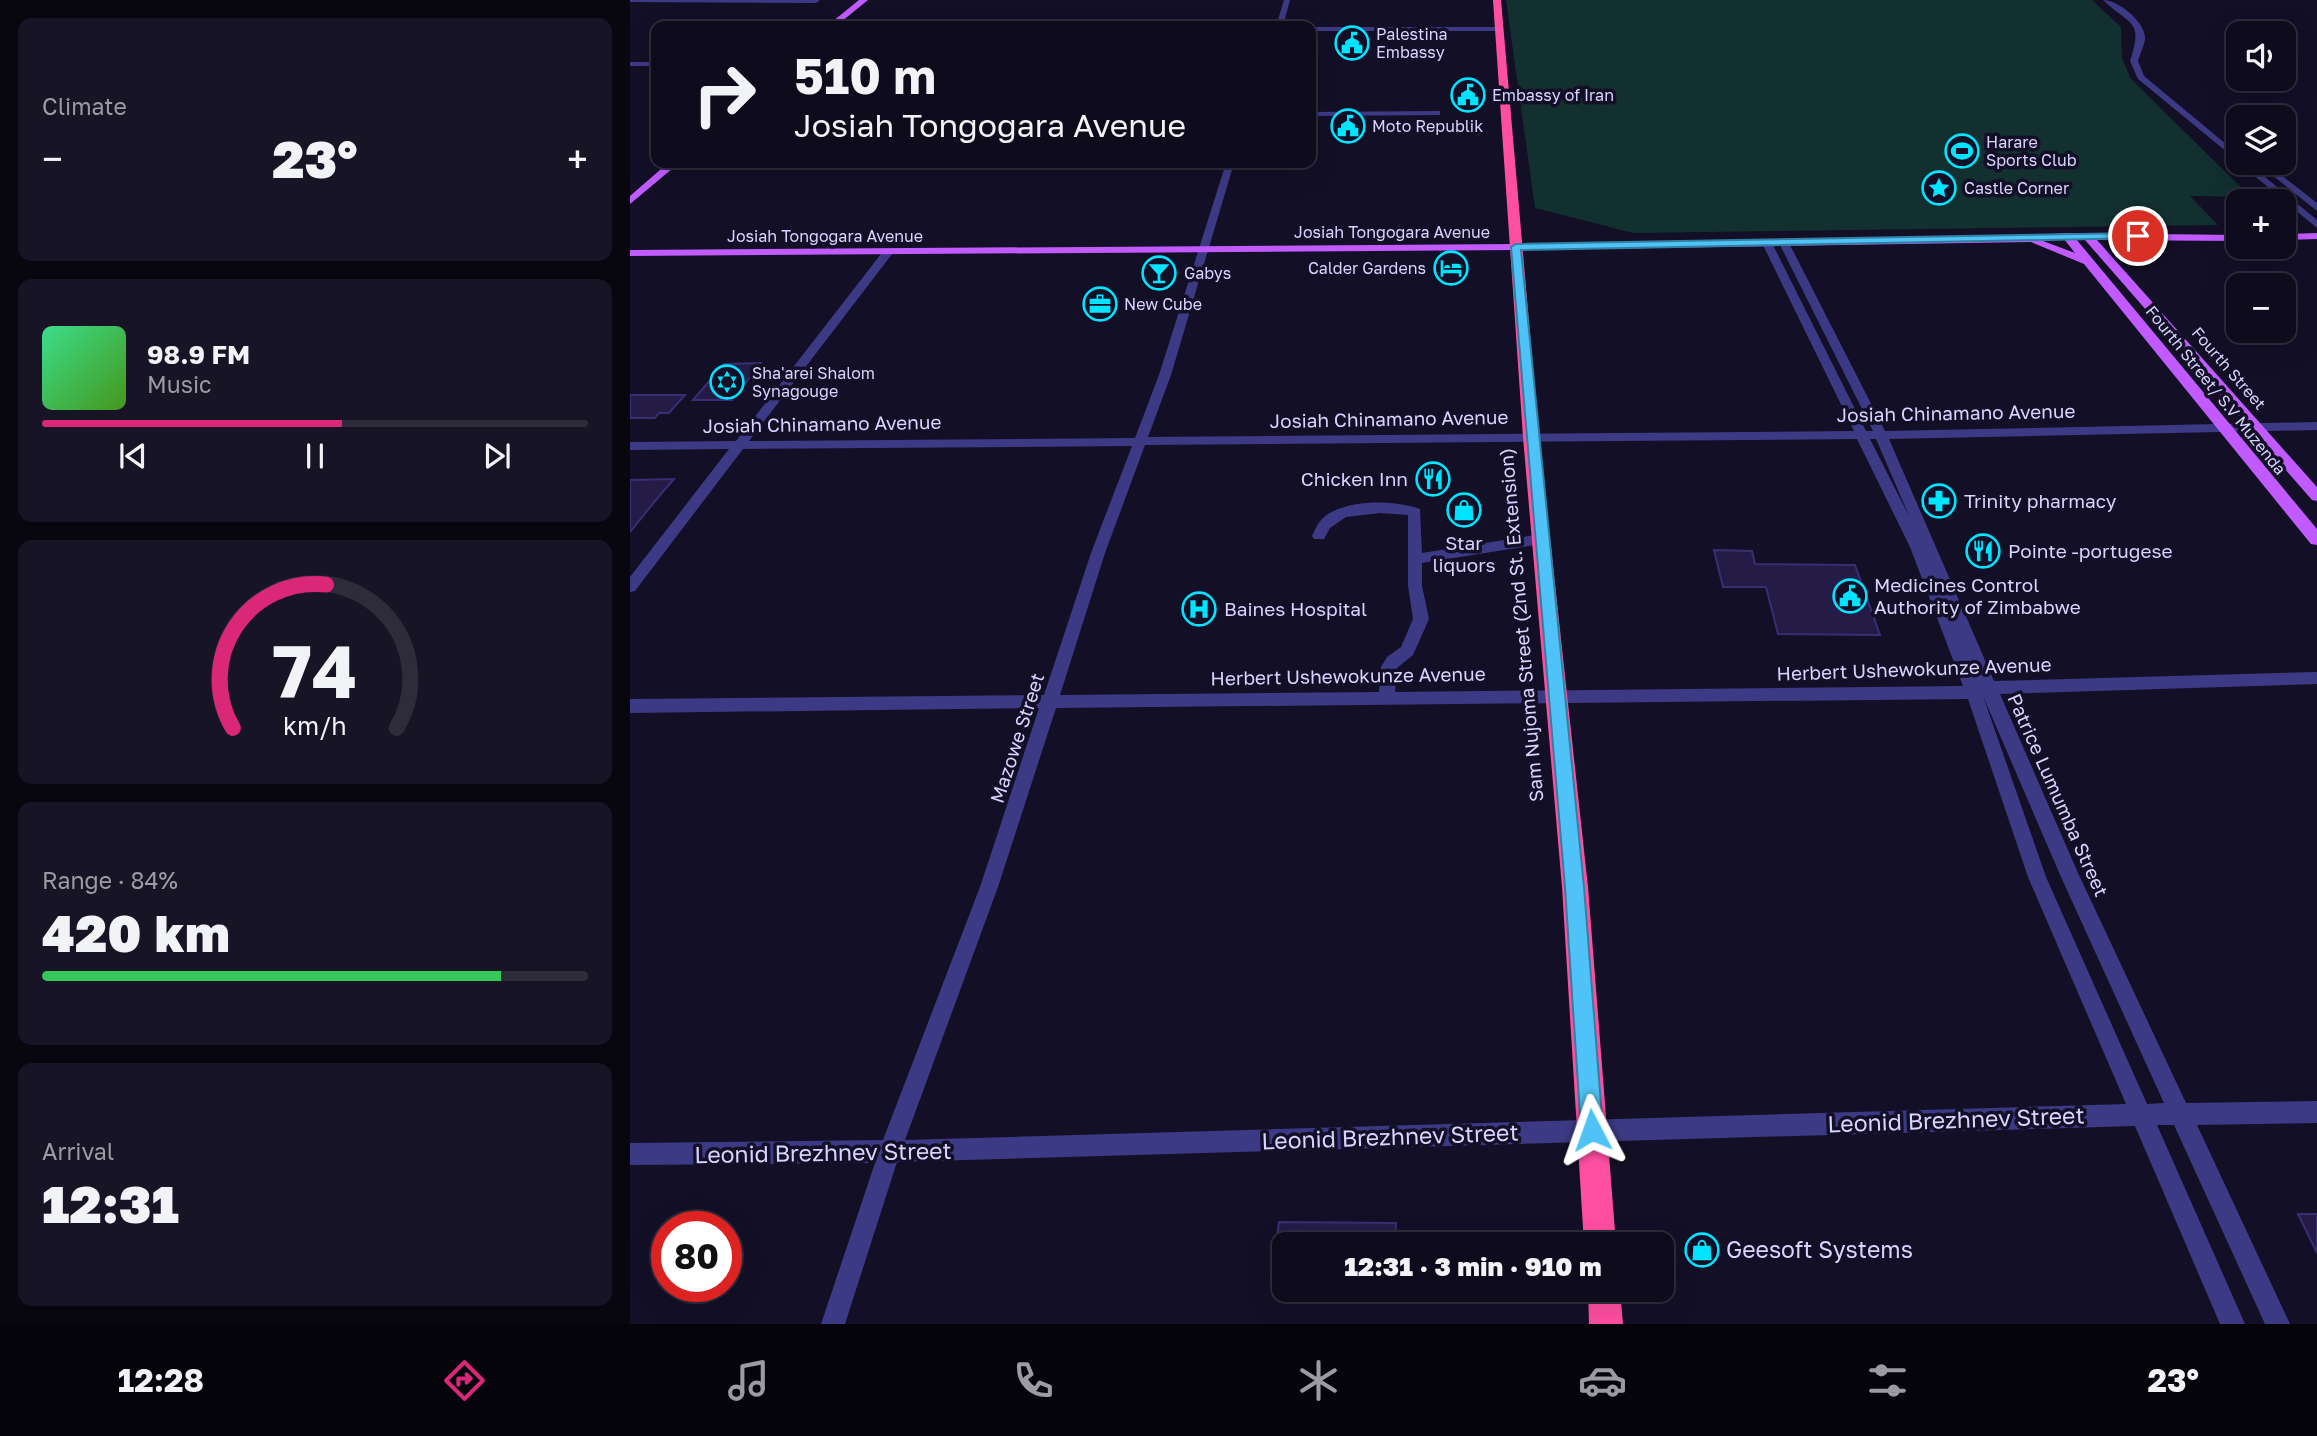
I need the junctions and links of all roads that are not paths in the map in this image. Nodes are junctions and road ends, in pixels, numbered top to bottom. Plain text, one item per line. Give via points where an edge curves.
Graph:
1 (630, 0) edge
2 (864, 0) edge
3 (877, 0) edge
4 (1287, 0) edge
5 (1497, 0) edge
6 (2106, 0) edge
7 (816, 1) edge
8 (837, 21) edge
9 (850, 21) edge
10 (1281, 21) edge
11 (1316, 29) edge
12 (1500, 29) junction
13 (2136, 54) junction
14 (630, 64) edge
15 (651, 64) edge
16 (1437, 113) dead end
17 (1316, 114) edge
18 (2226, 135) edge
19 (2226, 148) edge
20 (657, 168) edge
21 (668, 168) edge
22 (1228, 168) edge
23 (2258, 175) edge
24 (2276, 175) edge
25 (630, 190) edge
26 (630, 201) edge
27 (2317, 208) edge
28 (2317, 225) edge
29 (2317, 236) edge
30 (2226, 237) edge
31 (2296, 237) edge
32 (2208, 238) junction
33 (2070, 239) junction
34 (2091, 239) junction
35 (1985, 240) junction
36 (2036, 242) junction
37 (1776, 243) junction
38 (2129, 243) junction
39 (1516, 247) junction
40 (1203, 248) junction
41 (888, 252) junction
42 (630, 253) edge
43 (2088, 263) junction
44 (2113, 264) junction
45 (2317, 426) edge
46 (2223, 427) junction
47 (2257, 427) junction
48 (1872, 435) junction
49 (1531, 437) junction
50 (1139, 442) junction
51 (739, 445) junction
52 (630, 446) edge
53 (2317, 496) edge
54 (1318, 536) dead end
55 (1541, 539) junction
56 (2317, 540) edge
57 (1415, 559) junction
58 (630, 587) edge
59 (2317, 678) edge
60 (1981, 690) junction
61 (1555, 695) junction
62 (1387, 697) junction
63 (1052, 700) junction
64 (630, 706) edge
65 (2317, 1112) edge
66 (2181, 1113) junction
67 (2142, 1115) junction
68 (1592, 1130) junction
69 (630, 1154) edge
70 (888, 1154) junction
71 (1599, 1232) edge
72 (1605, 1302) edge
73 (834, 1324) edge
74 (1606, 1324) edge
75 (2233, 1324) edge
76 (2278, 1324) edge

1 - 7 street
2 - 8 main road
3 - 9 main road
4 - 10 street
5 - 12 highway, Sam Nujoma Street (2nd St. Extension)
6 - 13 street via 2138,25 2141,39
11 - 12 street
12 - 39 highway, Sam Nujoma Street (2nd St. Extension)
13 - 18 street via 2159,80
13 - 19 street via 2134,61 2148,84
14 - 15 street
16 - 17 street
20 - 25 main road
21 - 26 main road
22 - 40 street, Mazowe Street
23 - 28 street
24 - 27 street
29 - 31 main road
30 - 32 main road
32 - 34 main road
32 - 38 main road
33 - 34 main road
33 - 35 main road, Josiah Tongogara Avenue
33 - 36 main road
33 - 43 main road
34 - 38 main road
34 - 44 main road, Fourth Street
35 - 36 main road
35 - 37 main road, Josiah Tongogara Avenue
36 - 43 main road
37 - 39 main road, Josiah Tongogara Avenue
37 - 48 street, Patrice Lumumba Street
38 - 44 main road via 2119,250
39 - 40 main road, Josiah Tongogara Avenue
39 - 49 highway, Sam Nujoma Street (2nd St. Extension)
40 - 41 main road, Josiah Tongogara Avenue
40 - 50 street, Mazowe Street via 1165,375
41 - 42 main road, Josiah Tongogara Avenue
41 - 51 street
43 - 46 main road, Fourth Street/ S.V Muzenda
44 - 47 main road, Fourth Street
45 - 47 street, Josiah Chinamano Avenue
46 - 47 street, Josiah Chinamano Avenue
46 - 48 street, Josiah Chinamano Avenue
46 - 56 main road, Fourth Street/ S.V Muzenda
47 - 53 main road, Fourth Street
48 - 49 street, Josiah Chinamano Avenue
48 - 60 street, Patrice Lumumba Street
49 - 50 street, Josiah Chinamano Avenue
49 - 55 highway, Sam Nujoma Street (2nd St. Extension)
50 - 51 street, Josiah Chinamano Avenue
50 - 63 street, Mazowe Street
51 - 52 street, Josiah Chinamano Avenue
51 - 58 street
54 - 57 street via 1322,523 1332,514 1405,508 1415,512
55 - 57 street
55 - 61 highway, Sam Nujoma Street (2nd St. Extension)
57 - 62 street via 1421,619 1407,651 1392,660
59 - 60 street, Herbert Ushewokunze Avenue
60 - 61 street, Herbert Ushewokunze Avenue
60 - 66 street, Patrice Lumumba Street
60 - 67 street, Patrice Lumumba Street via 2037,877
61 - 62 street, Herbert Ushewokunze Avenue
61 - 68 highway, Sam Nujoma Street (2nd St. Extension) via 1575,887
62 - 63 street, Herbert Ushewokunze Avenue
63 - 64 street, Herbert Ushewokunze Avenue
63 - 70 street, Mazowe Street via 989,887
65 - 66 street, Leonid Brezhnev Street
66 - 67 street, Leonid Brezhnev Street
66 - 76 street, Patrice Lumumba Street
67 - 68 street, Leonid Brezhnev Street
67 - 75 street, Patrice Lumumba Street
68 - 70 street, Leonid Brezhnev Street
68 - 71 highway, Sam Nujoma Street (2nd St. Extension)
69 - 70 street, Leonid Brezhnev Street
70 - 73 street, Mazowe Street
72 - 74 highway

